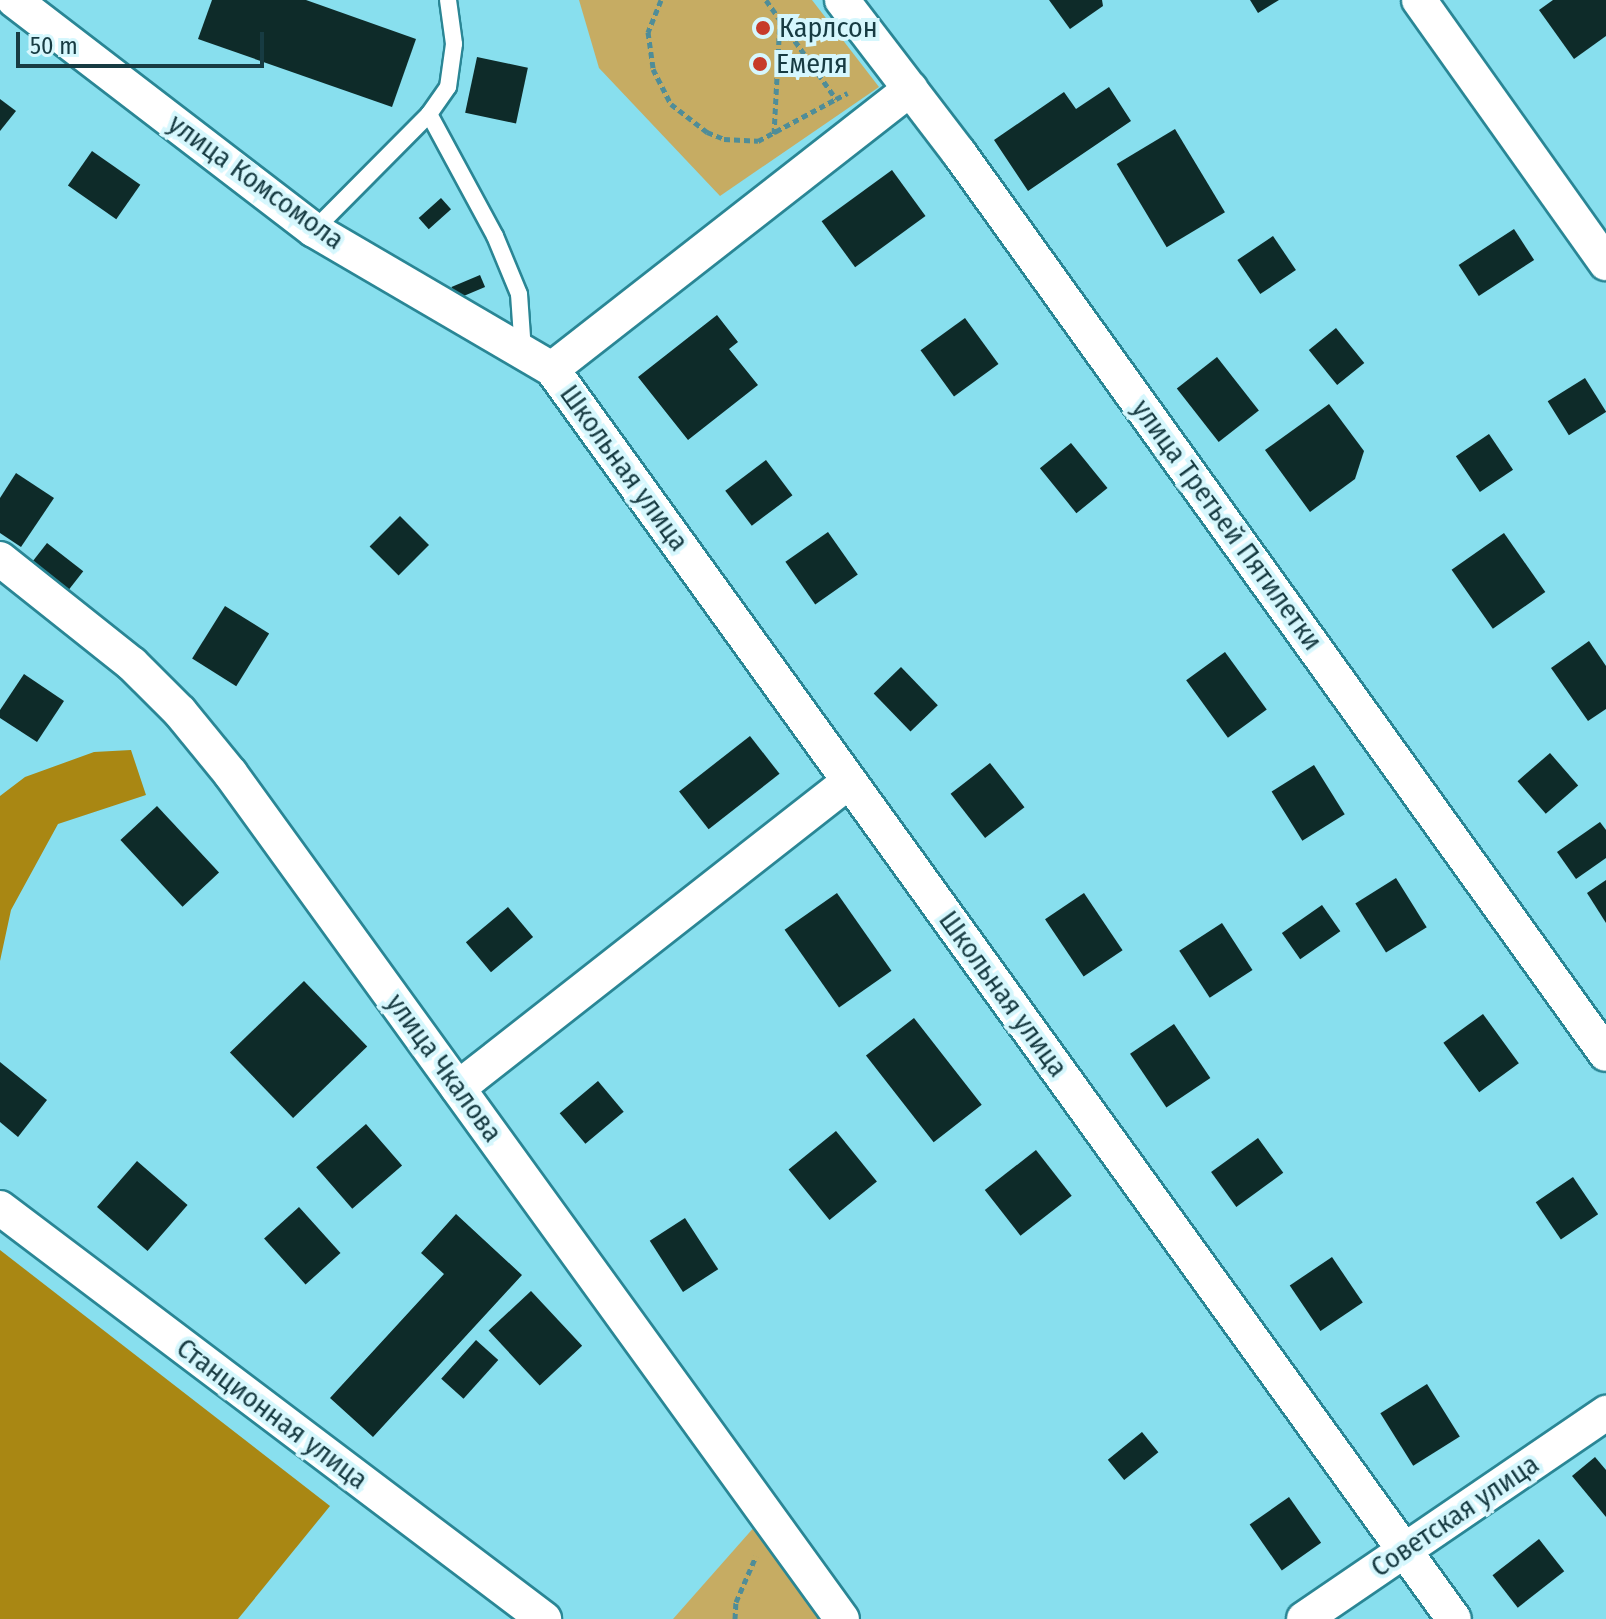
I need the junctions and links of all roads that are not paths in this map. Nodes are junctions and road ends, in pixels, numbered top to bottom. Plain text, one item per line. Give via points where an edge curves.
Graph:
1 (14, 0) edge
2 (448, 0) edge
3 (842, 0) edge
4 (1419, 0) edge
5 (903, 79) junction
6 (429, 114) junction
7 (314, 230) junction
8 (1606, 263) edge
9 (523, 351) junction
10 (552, 369) junction
11 (0, 559) edge
12 (849, 781) junction
13 (1606, 1054) edge
14 (458, 1088) junction
15 (0, 1208) edge
16 (1606, 1413) edge
17 (1405, 1550) junction
18 (544, 1619) edge
19 (842, 1619) edge
20 (1304, 1619) edge
21 (1454, 1619) edge

1 - 7 street, улица Комсомола
2 - 6 lane via 454,44 448,87
3 - 5 street, улица Третьей Пятилетки
4 - 8 street
5 - 10 street
5 - 13 street, улица Третьей Пятилетки
6 - 7 lane
6 - 9 lane via 495,236 519,294
7 - 9 street, улица Комсомола
9 - 10 street, улица Комсомола
10 - 12 street, Школьная улица
11 - 14 street, улица Чкалова via 132,664 180,712
12 - 14 street
12 - 17 street, Школьная улица
14 - 19 street, улица Чкалова
15 - 18 street, Станционная улица
16 - 17 street, Советская улица
17 - 20 street, Советская улица
17 - 21 street, Школьная улица

